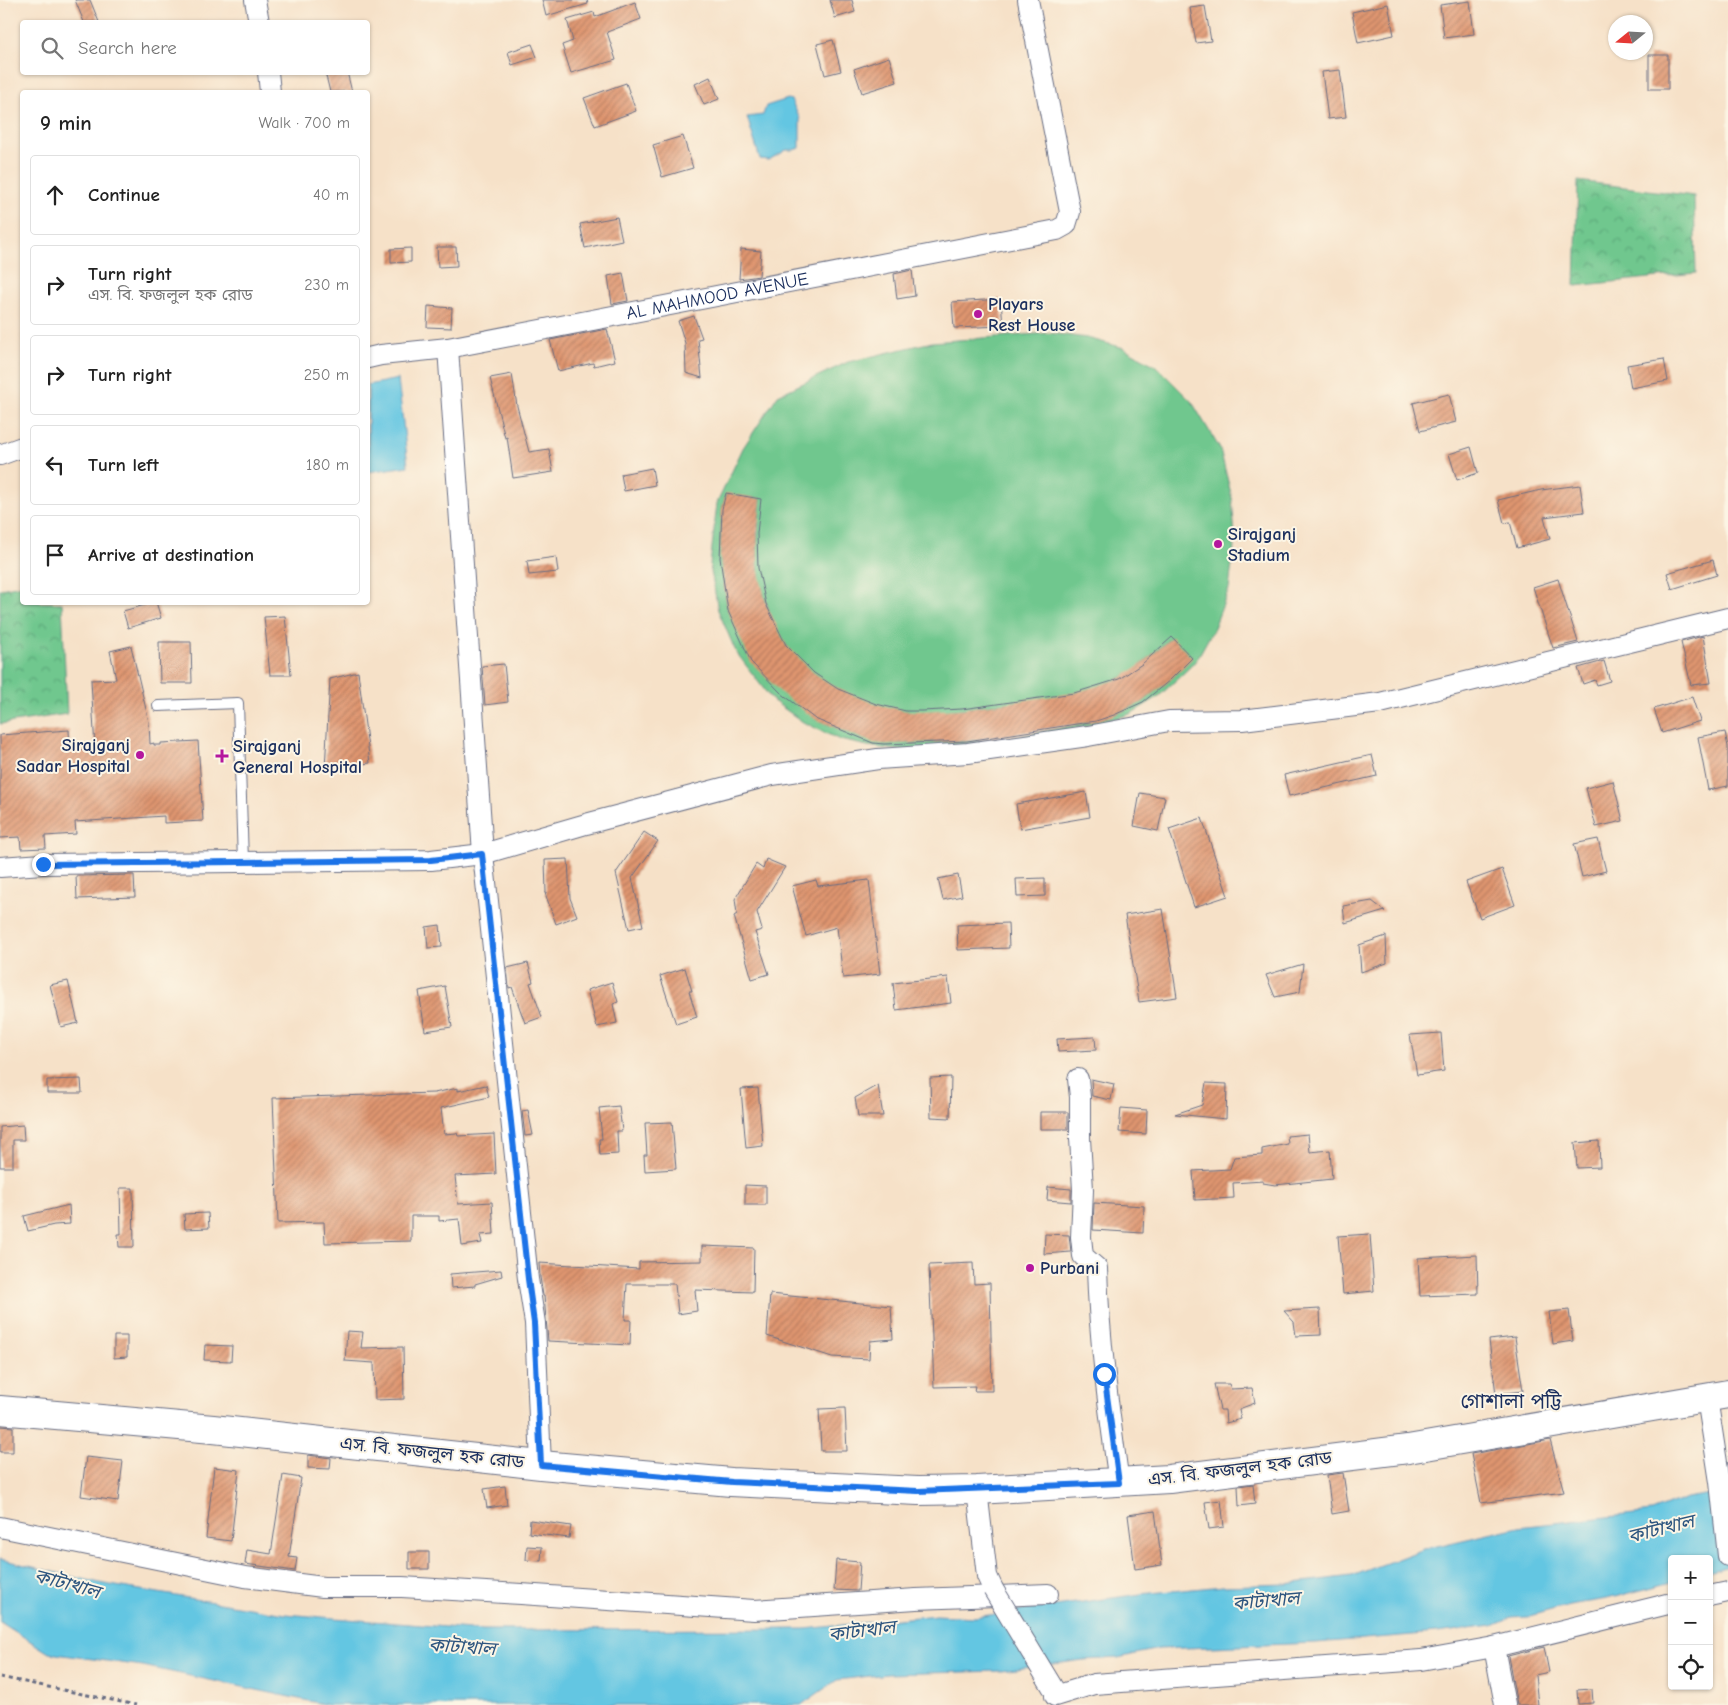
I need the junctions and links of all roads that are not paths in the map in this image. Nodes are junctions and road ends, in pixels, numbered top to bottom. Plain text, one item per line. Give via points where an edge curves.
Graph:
1 (255, 0) edge
2 (1028, 0) edge
3 (259, 20) edge
4 (268, 75) edge
5 (270, 90) edge
6 (448, 348) junction
7 (370, 357) edge
8 (20, 448) edge
9 (0, 455) edge
10 (1728, 618) edge
11 (158, 706) dead end
12 (482, 854) junction
13 (243, 862) junction
14 (0, 867) edge
15 (1078, 1079) dead end
16 (1718, 1396) edge
17 (0, 1410) edge
18 (541, 1465) junction
19 (1119, 1483) junction
20 (977, 1490) junction
21 (0, 1527) edge
22 (1728, 1556) edge
23 (1728, 1592) edge
24 (1048, 1594) dead end
25 (1713, 1595) edge
26 (1668, 1604) edge
27 (1494, 1647) junction
28 (1055, 1696) edge
29 (1505, 1705) edge

1 - 3 street
2 - 6 street, AL MAHMOOD AVENUE via 1070,212 1066,225 1047,232
4 - 5 street
6 - 7 street, AL MAHMOOD AVENUE
6 - 12 street
8 - 9 street
10 - 12 street via 1380,703 1242,720 1169,721 968,753 878,759 772,775
11 - 13 lane via 238,703
12 - 13 street via 431,860
12 - 18 street via 534,1323
13 - 14 street
15 - 19 street via 1083,1190 1081,1237 1084,1256 1096,1268 1104,1374
16 - 19 main road, এস. বি. ফজলুল হক রোড via 1408,1449
16 - 22 street via 1720,1482
17 - 18 main road, এস. বি. ফজলুল হক রোড via 223,1430
18 - 20 main road, এস. বি. ফজলুল হক রোড via 732,1482 918,1491
19 - 20 main road, এস. বি. ফজলুল হক রোড
20 - 28 street, bridge via 987,1576
21 - 24 street via 245,1577 323,1587 402,1587 754,1610
23 - 25 street
26 - 27 street
27 - 28 street via 1420,1660 1094,1684
27 - 29 street

